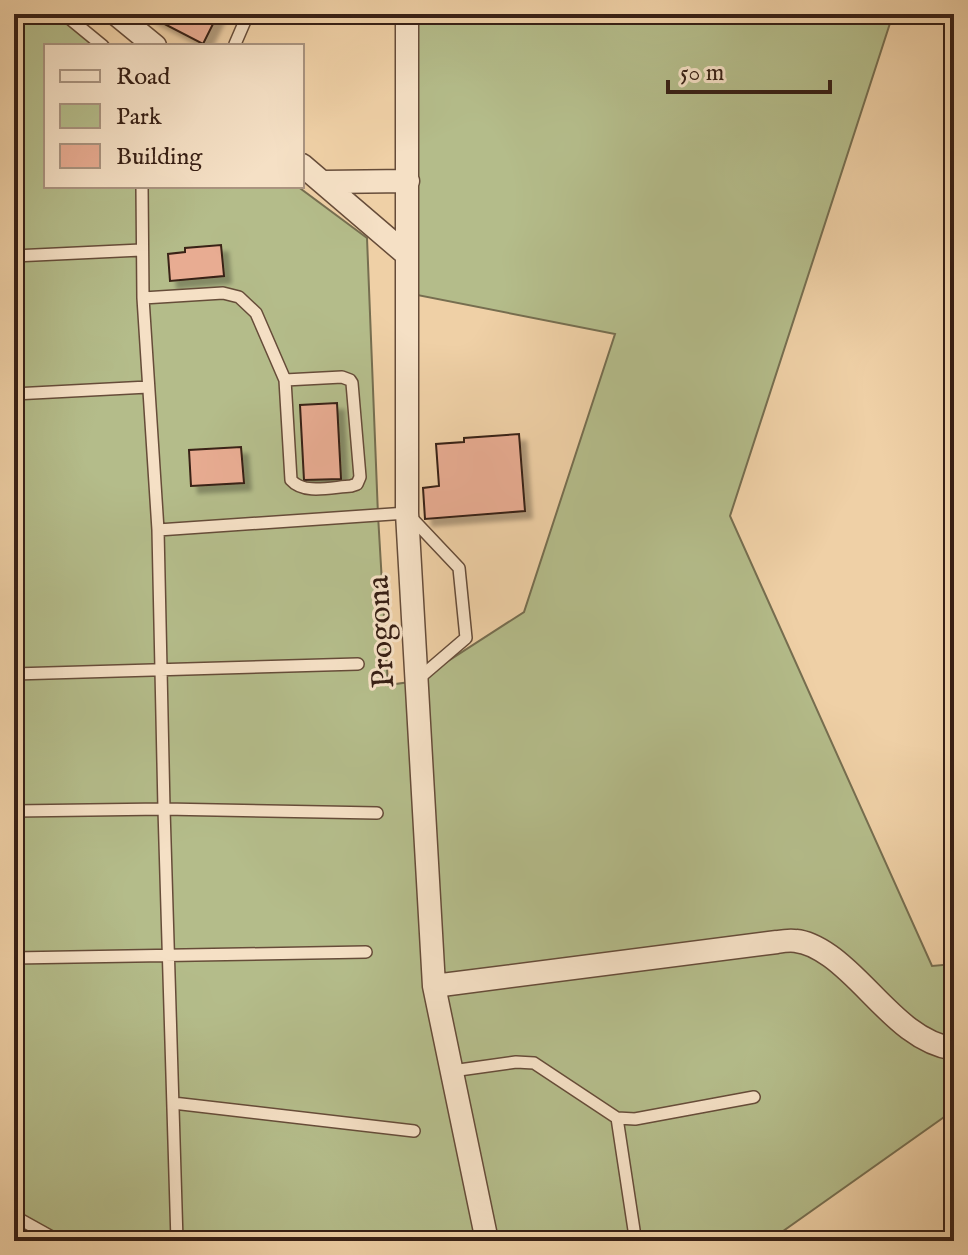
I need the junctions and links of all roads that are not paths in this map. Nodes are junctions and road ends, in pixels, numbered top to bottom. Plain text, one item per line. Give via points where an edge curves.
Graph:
1 (64, 14) edge
2 (116, 14) edge
3 (248, 14) edge
4 (407, 14) edge
5 (101, 44) edge
6 (153, 44) edge
7 (235, 44) edge
8 (304, 167) edge
9 (408, 181) junction
10 (324, 182) junction
11 (142, 188) edge
12 (141, 250) junction
13 (406, 254) junction
14 (14, 256) edge
15 (143, 298) junction
16 (285, 380) junction
17 (148, 387) junction
18 (14, 394) edge
19 (407, 513) junction
20 (158, 530) junction
21 (358, 664) dead end
22 (160, 668) junction
23 (14, 674) edge
24 (417, 681) junction
25 (164, 809) junction
26 (14, 811) edge
27 (377, 813) dead end
28 (366, 952) dead end
29 (168, 955) junction
30 (14, 958) edge
31 (434, 986) junction
32 (954, 1049) edge
33 (452, 1071) junction
34 (754, 1097) dead end
35 (173, 1103) junction
36 (617, 1118) junction
37 (414, 1131) dead end
38 (14, 1216) edge
39 (634, 1230) dead end
40 (59, 1241) edge
41 (177, 1241) edge
42 (487, 1241) edge

1 - 5 lane
2 - 6 street
3 - 7 lane
4 - 9 street, Progona
8 - 10 street
9 - 10 street
9 - 13 street, Progona
10 - 13 street
11 - 12 lane
12 - 14 lane
12 - 15 lane
13 - 19 street, Progona
15 - 16 lane via 223,293 239,297 256,313
15 - 17 lane
16 - 16 lane via 291,480 303,488 357,484 350,380
17 - 18 lane
17 - 20 lane
19 - 20 lane
19 - 24 street, Progona
19 - 24 lane via 459,568 466,638
20 - 22 lane
21 - 22 lane
22 - 23 lane
22 - 25 lane
24 - 31 street, Progona
25 - 26 lane
25 - 27 lane
25 - 29 lane
28 - 29 lane
29 - 30 lane
29 - 35 lane
31 - 32 street via 797,941 820,949 848,969 901,1024 940,1047
31 - 33 street, Progona
33 - 36 lane via 534,1063
33 - 42 street, Progona
34 - 36 lane
35 - 37 lane
35 - 41 lane
36 - 39 lane
38 - 40 lane

